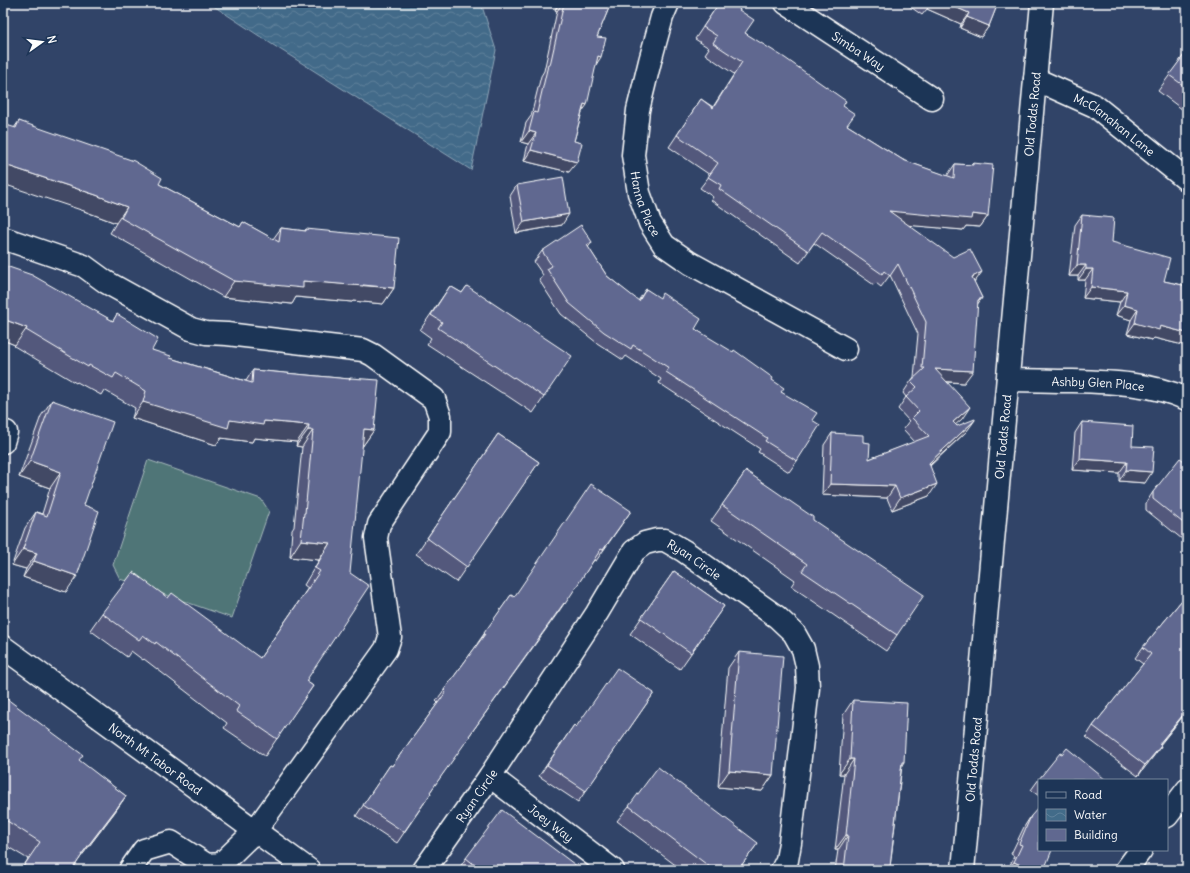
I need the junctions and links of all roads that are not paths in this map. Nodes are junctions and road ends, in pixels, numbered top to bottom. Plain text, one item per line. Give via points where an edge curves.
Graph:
1 (668, 3) edge
2 (786, 3) edge
3 (1042, 3) edge
4 (1035, 80) junction
5 (932, 99) dead end
6 (1187, 180) edge
7 (3, 238) edge
8 (846, 349) dead end
9 (1008, 380) junction
10 (1187, 399) edge
11 (3, 647) edge
12 (490, 776) junction
13 (1187, 790) edge
14 (1168, 815) edge
15 (255, 831) junction
16 (1140, 851) edge
17 (785, 867) edge
18 (130, 870) edge
19 (309, 870) edge
20 (424, 870) edge
21 (613, 870) edge
22 (963, 870) edge
23 (1126, 870) edge

1 - 8 street, Hanna Place via 660,24 638,110 633,155 639,193 650,223 664,245 690,262
2 - 5 street, Simba Way
3 - 4 street, Old Todds Road
4 - 6 street, McClanahan Lane via 1095,106
4 - 9 street, Old Todds Road
7 - 15 street via 84,266 106,282 191,329 206,334 227,334 363,350 434,399 440,416 440,432 379,524 376,538 390,637 386,649
9 - 10 street, Ashby Glen Place via 1137,385 1172,392
9 - 22 street, Old Todds Road
11 - 15 street, North Mt Tabor Road
12 - 17 street, Ryan Circle via 598,613 634,551 645,543 665,540 777,617 794,634 803,650 808,688
12 - 20 street, Ryan Circle
12 - 21 street, Joey Way
13 - 14 street
15 - 18 street via 221,864 207,865 171,842 144,850
15 - 19 street, North Mt Tabor Road
16 - 23 street

